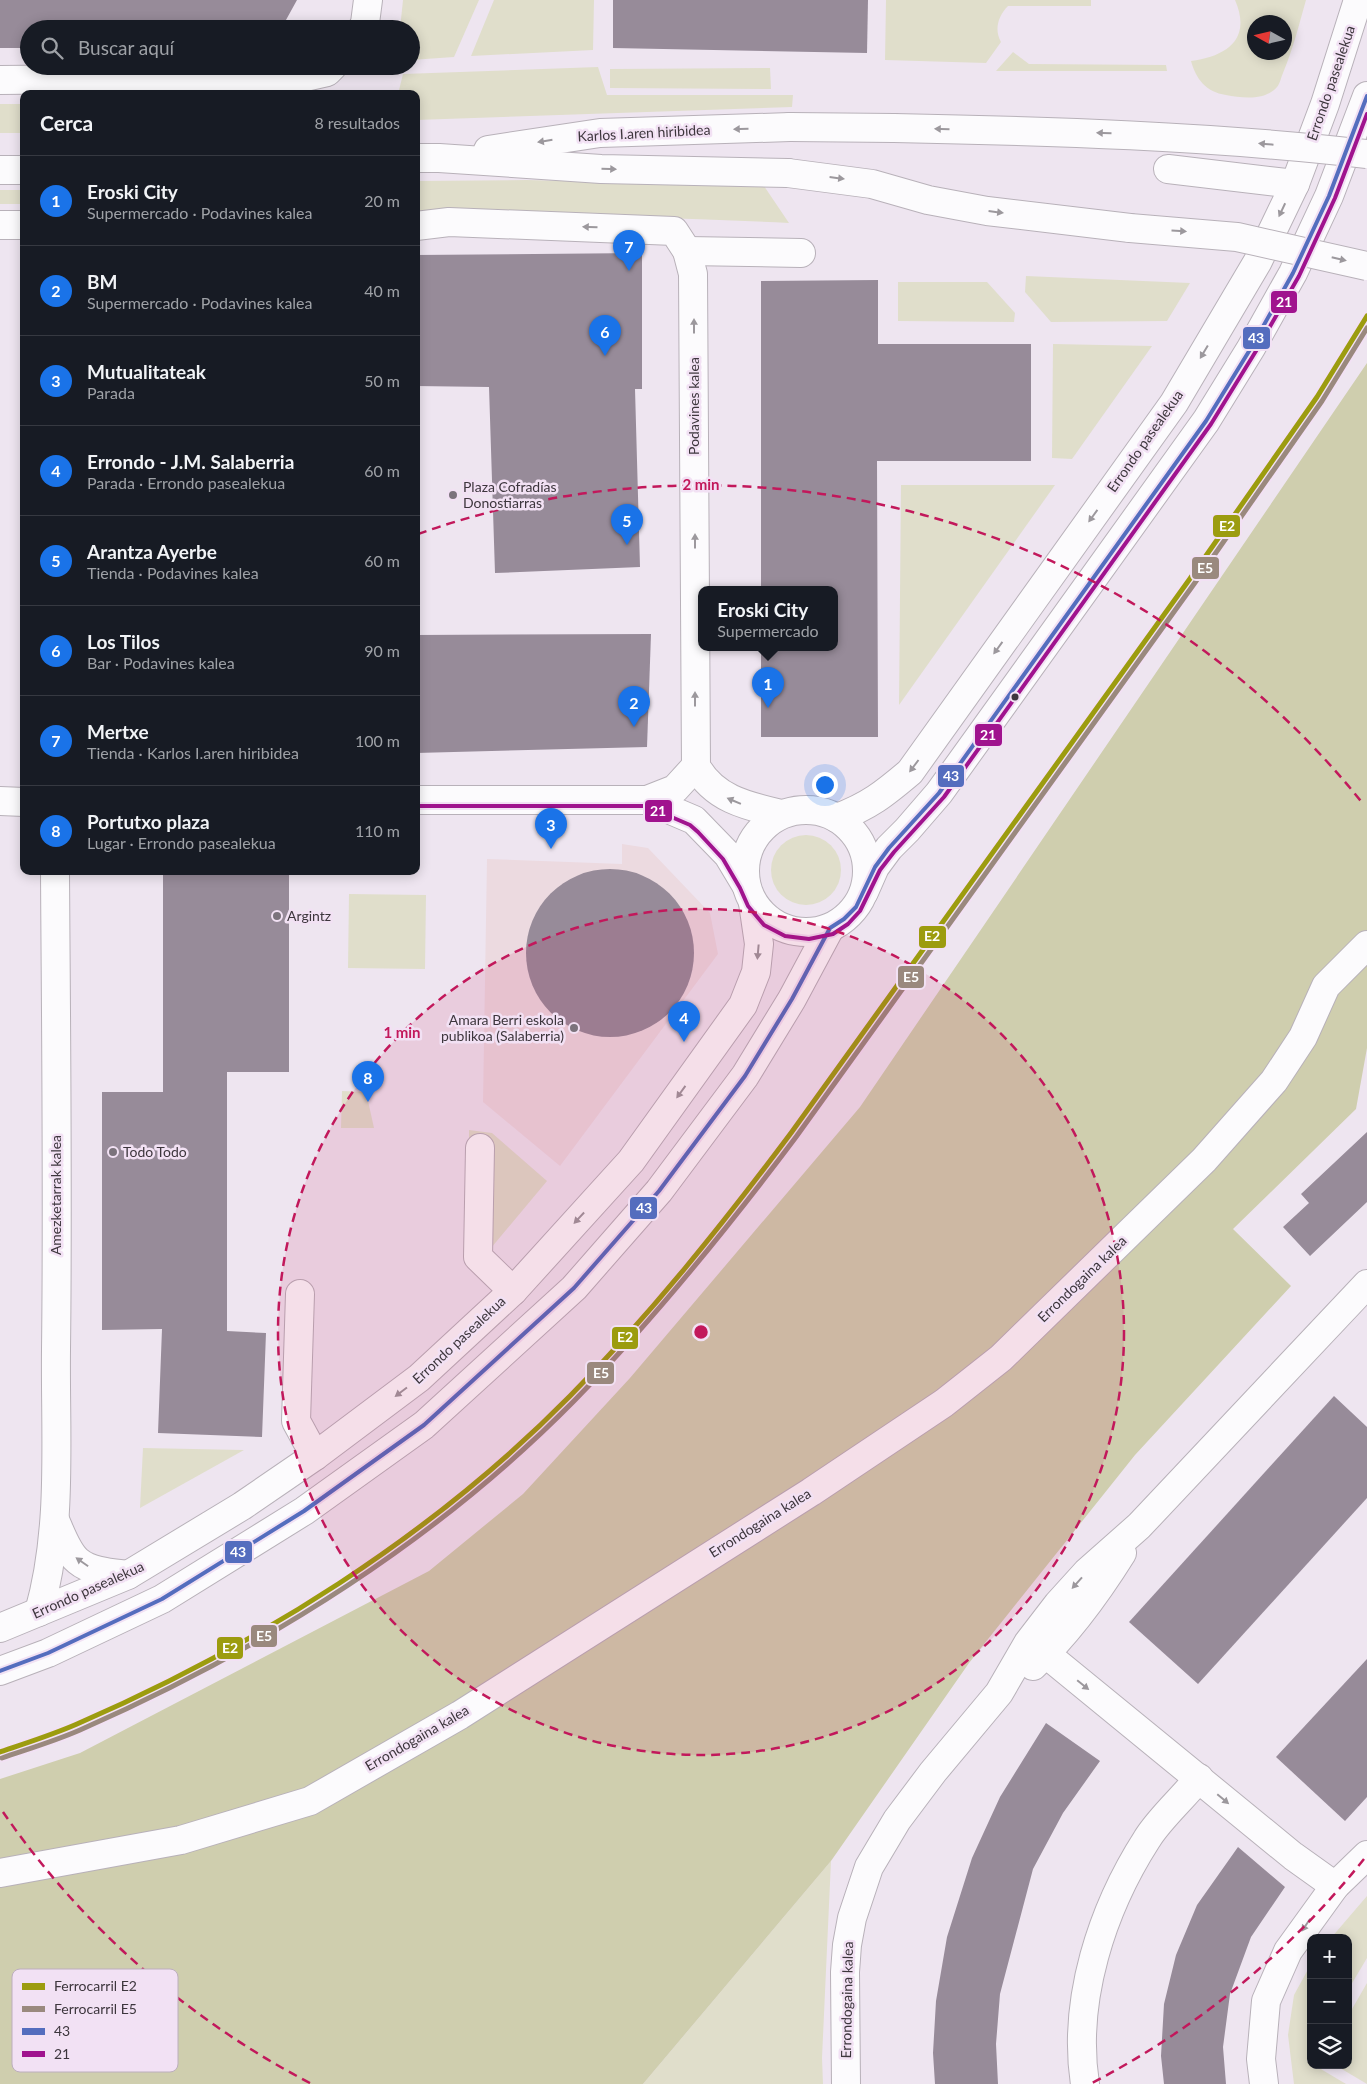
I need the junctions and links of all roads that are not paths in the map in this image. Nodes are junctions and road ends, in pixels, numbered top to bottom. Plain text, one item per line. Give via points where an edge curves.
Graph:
1 (368, 0) edge
2 (1358, 0) edge
3 (365, 20) edge
4 (313, 75) edge
5 (0, 80) edge
6 (1367, 96) edge
7 (1367, 154) edge
8 (427, 158) edge
9 (1168, 169) dead end
10 (0, 170) edge
11 (20, 170) edge
12 (1294, 184) junction
13 (0, 225) edge
14 (20, 225) edge
15 (420, 226) edge
16 (681, 241) junction
17 (801, 253) dead end
18 (1367, 266) edge
19 (696, 766) junction
20 (420, 800) edge
21 (647, 800) junction
22 (0, 801) edge
23 (20, 802) edge
24 (781, 814) junction
25 (837, 818) junction
26 (55, 875) edge
27 (864, 892) junction
28 (750, 894) junction
29 (830, 928) junction
30 (1367, 945) edge
31 (480, 1148) dead end
32 (1367, 1284) edge
33 (513, 1290) junction
34 (300, 1294) dead end
35 (315, 1456) junction
36 (55, 1520) junction
37 (1138, 1526) junction
38 (128, 1575) junction
39 (39, 1612) junction
40 (0, 1628) edge
41 (1046, 1654) junction
42 (0, 1671) edge
43 (999, 1693) junction
44 (1199, 1778) junction
45 (1367, 1855) edge
46 (0, 1873) edge
47 (1335, 1886) junction
48 (846, 2084) edge
49 (1085, 2084) edge
50 (1264, 2084) edge

1 - 3 main road
2 - 12 main road, Errondo pasealekua via 1325,104
4 - 5 main road
6 - 27 main road via 1329,196 1293,273 1206,421 939,793 889,848
7 -> 8 main road, Karlos I.aren hiribidea, bridge via 1120,134 790,127 600,132
8 -> 18 main road, Karlos I.aren hiribidea, bridge via 601,169 788,173 872,184 928,200 987,211 1237,237
9 - 12 main road
10 - 11 main road
12 -> 25 main road, Errondo pasealekua via 1258,261 1174,403 919,760 910,772 883,794 861,809
13 - 14 main road
16 -> 15 main road via 449,222
16 - 17 main road
19 -> 16 main road, Podavines kalea via 694,274
19 - 21 main road via 675,789
24 -> 19 main road via 725,798 703,778
20 - 21 main road
21 - 28 main road via 694,820 728,855
22 - 23 main road
24 - 25 main road via 799,810 819,811
24 - 28 main road via 754,836 747,852 744,868
25 - 27 main road via 853,831 864,850 867,871
26 - 36 main road, Amezketarrak kalea
27 - 29 main road via 856,907
28 - 29 main road via 768,920 787,930 809,933
28 -> 33 main road, Errondo pasealekua via 759,944 756,972 743,1005 631,1161
29 - 42 main road via 745,1076 659,1191 574,1288 431,1418 304,1511 162,1599 48,1653
30 - 46 main road, Errondogaina kalea via 1326,986 1303,1037 1274,1081 1204,1160 1001,1358 944,1403 811,1492 460,1714 310,1801 181,1840
31 - 33 main road via 478,1257
32 - 37 main road, Errondogaina kalea
33 -> 35 main road, Errondo pasealekua via 420,1378
34 - 35 main road via 296,1421
35 - 38 main road, Errondo pasealekua via 242,1506
38 -> 36 main road, Amezketarrak kalea via 101,1572 78,1562
36 - 39 main road, Amezketarrak kalea via 49,1571
37 - 41 main road, Errondogaina kalea via 1103,1584
37 -> 43 main road, Errondogaina kalea via 1087,1572 1058,1604 1028,1643
38 - 39 main road, Errondo pasealekua
39 - 40 main road, Errondo pasealekua
41 - 43 main road, Errondogaina kalea
41 -> 44 main road
43 - 48 main road, Errondogaina kalea via 896,1820 869,1867 852,1918 847,1945
44 -> 47 main road
44 - 49 main road via 1148,1837 1117,1893 1096,1952 1082,2015
45 - 47 main road
47 -> 50 main road via 1288,1952 1266,2001 1261,2059

